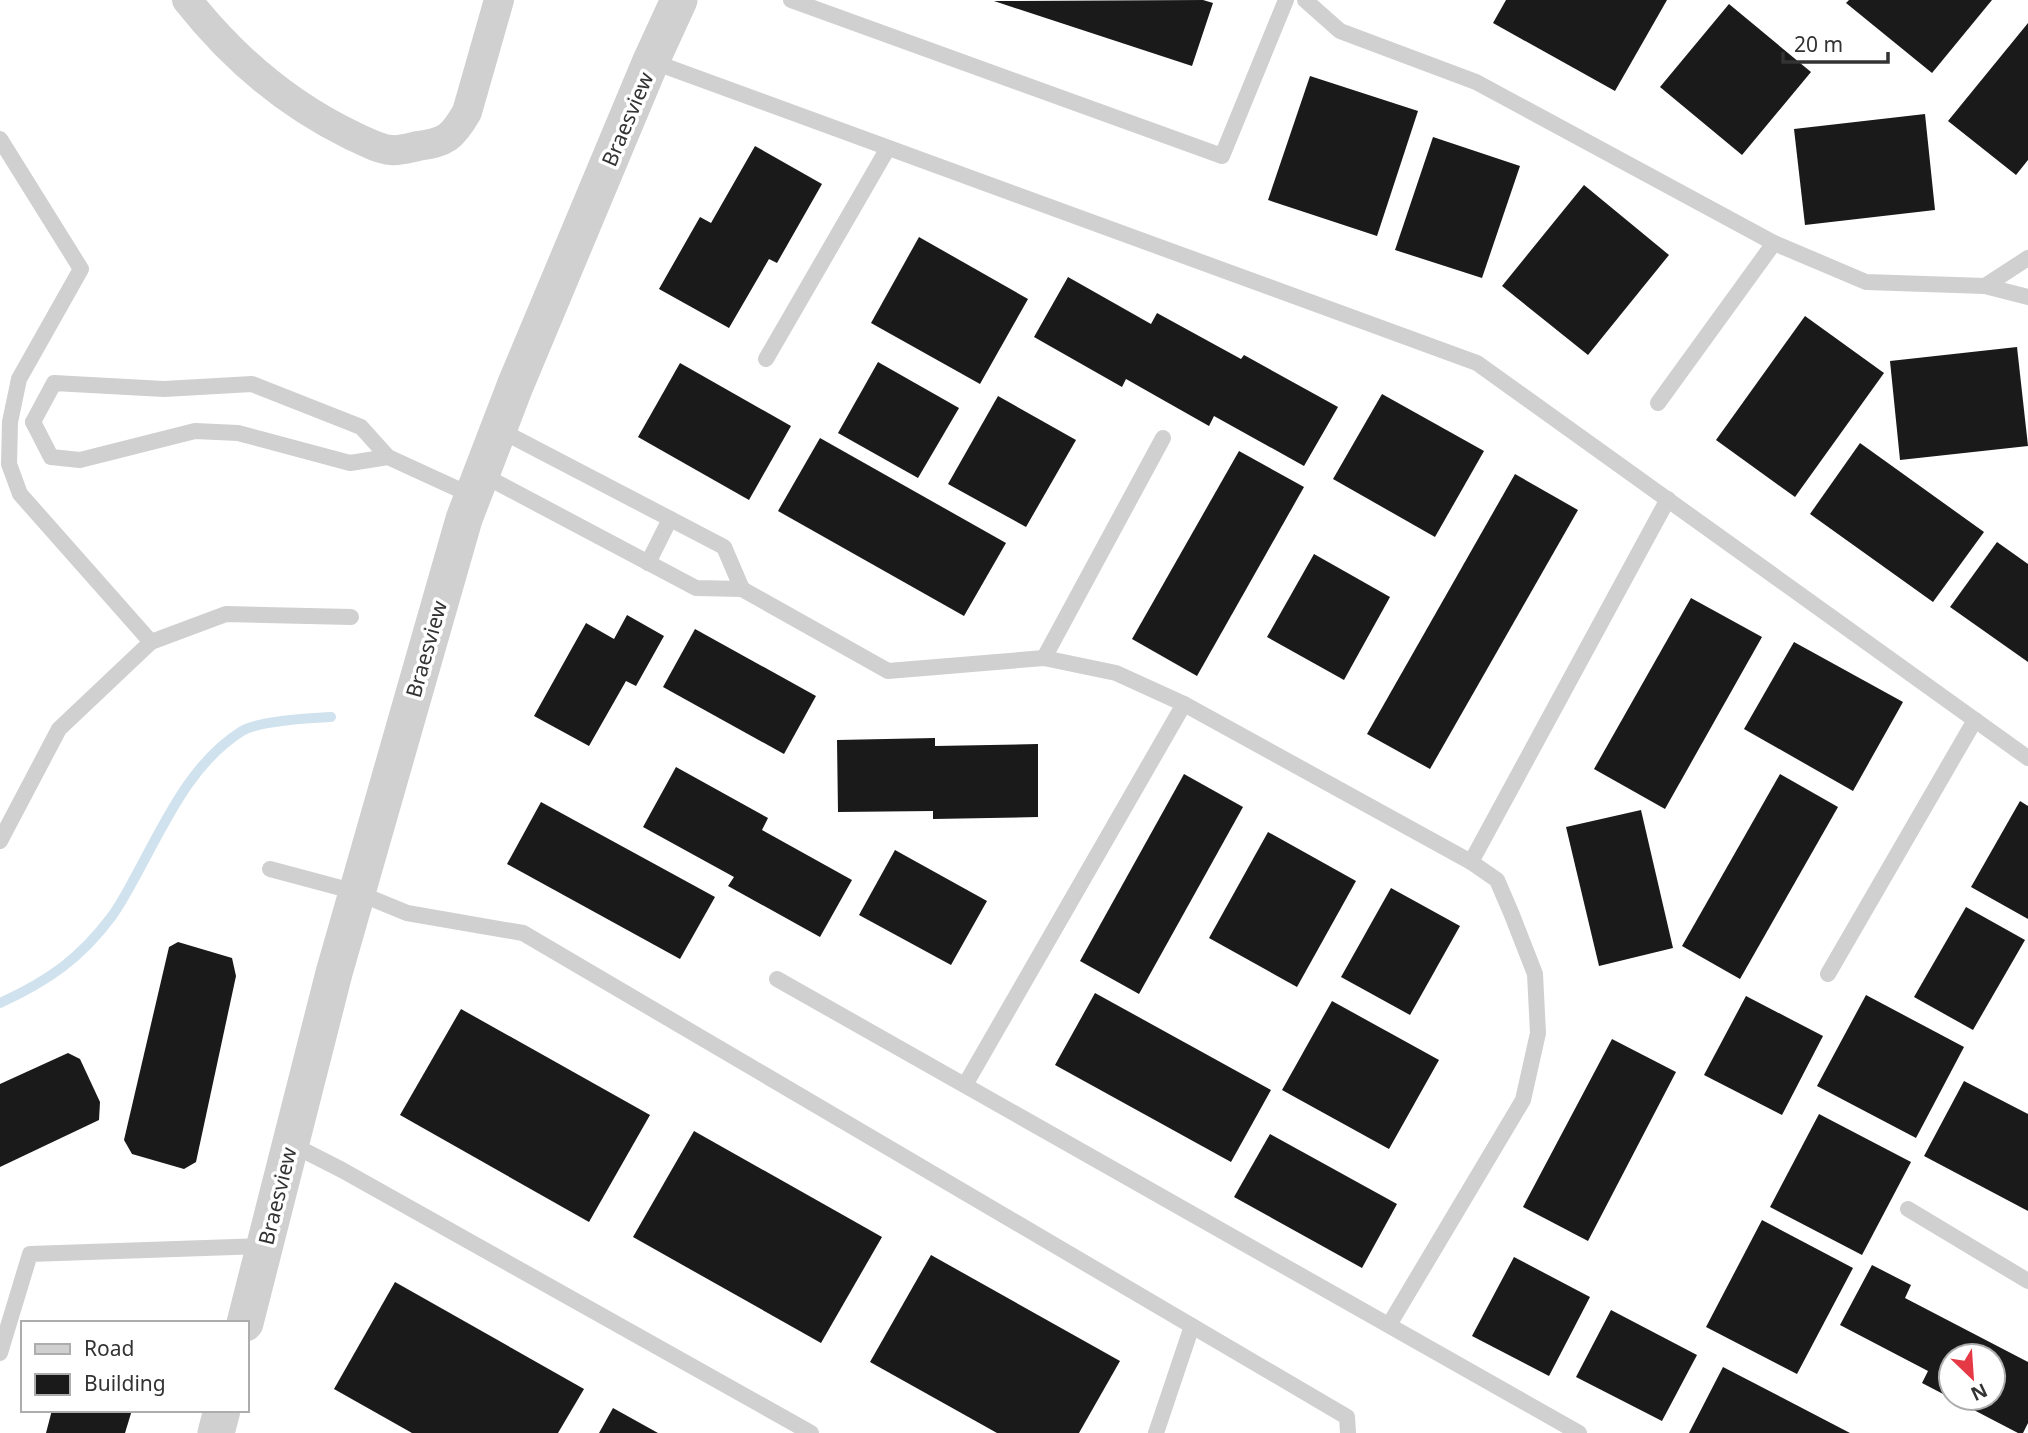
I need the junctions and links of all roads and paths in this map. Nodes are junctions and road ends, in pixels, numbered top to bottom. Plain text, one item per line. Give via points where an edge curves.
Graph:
1 (187, 0) edge
2 (499, 0) edge
3 (679, 0) edge
4 (791, 0) edge
5 (1286, 0) edge
6 (1306, 0) edge
7 (651, 61) junction
8 (0, 139) edge
9 (888, 148) junction
10 (1774, 243) junction
11 (2028, 258) edge
12 (1985, 286) junction
13 (2028, 297) edge
14 (766, 359) dead end
15 (1658, 402) dead end
16 (10, 422) junction
17 (33, 422) junction
18 (498, 429) junction
19 (1163, 438) dead end
20 (388, 457) junction
21 (477, 485) junction
22 (1668, 499) junction
23 (670, 519) junction
24 (648, 563) junction
25 (742, 589) junction
26 (351, 617) dead end
27 (151, 642) junction
28 (1044, 658) junction
29 (1184, 704) junction
30 (1975, 720) junction
31 (2028, 758) edge
32 (0, 841) edge
33 (1471, 862) junction
34 (270, 869) dead end
35 (356, 892) junction
36 (1828, 974) dead end
37 (777, 979) dead end
38 (965, 1085) junction
39 (291, 1144) junction
40 (1908, 1209) dead end
41 (265, 1246) junction
42 (2028, 1281) edge
43 (246, 1321) edge
44 (1389, 1325) junction
45 (1192, 1326) junction
46 (0, 1353) edge
47 (221, 1412) edge
48 (216, 1433) edge
49 (811, 1433) edge
50 (1156, 1433) edge
51 (1348, 1433) edge
52 (1580, 1433) edge

1 - 2 street via 238,58 276,89 329,124 391,150 442,143 459,126
3 - 7 street, Braesview
4 - 5 lane via 1222,156
6 - 10 lane via 1340,31 1476,82
7 - 9 lane
7 - 18 street, Braesview
8 - 16 lane via 81,269 19,379
9 - 14 lane
9 - 22 lane via 1477,363
10 - 12 lane via 1866,282
10 - 15 lane
11 - 12 lane
12 - 13 lane
16 - 17 lane
16 - 27 lane via 9,464 19,494
17 - 20 lane via 51,457 80,460 195,431 238,433 350,463
17 - 20 lane via 54,383 164,389 252,384 361,427
18 - 21 street, Braesview
18 - 23 lane
19 - 28 lane
20 - 21 lane
21 - 24 lane
21 - 35 street, Braesview
22 - 30 lane
22 - 33 lane
23 - 24 lane
23 - 25 lane via 724,547
24 - 25 lane via 696,588
25 - 28 lane via 888,671
26 - 27 lane via 226,614
27 - 32 lane via 59,729
28 - 29 lane via 1116,673
29 - 33 lane
29 - 38 lane
30 - 31 lane
30 - 36 lane
33 - 44 lane via 1497,880 1512,915 1535,974 1538,1033 1523,1100
34 - 35 lane
35 - 39 street, Braesview
35 - 45 lane via 407,913 523,933
37 - 38 lane
38 - 44 lane
39 - 41 street, Braesview
39 - 49 lane
40 - 42 lane
41 - 43 street, Braesview
41 - 46 lane via 30,1254
44 - 52 lane
45 - 50 lane
45 - 51 lane via 1347,1417
47 - 48 street

